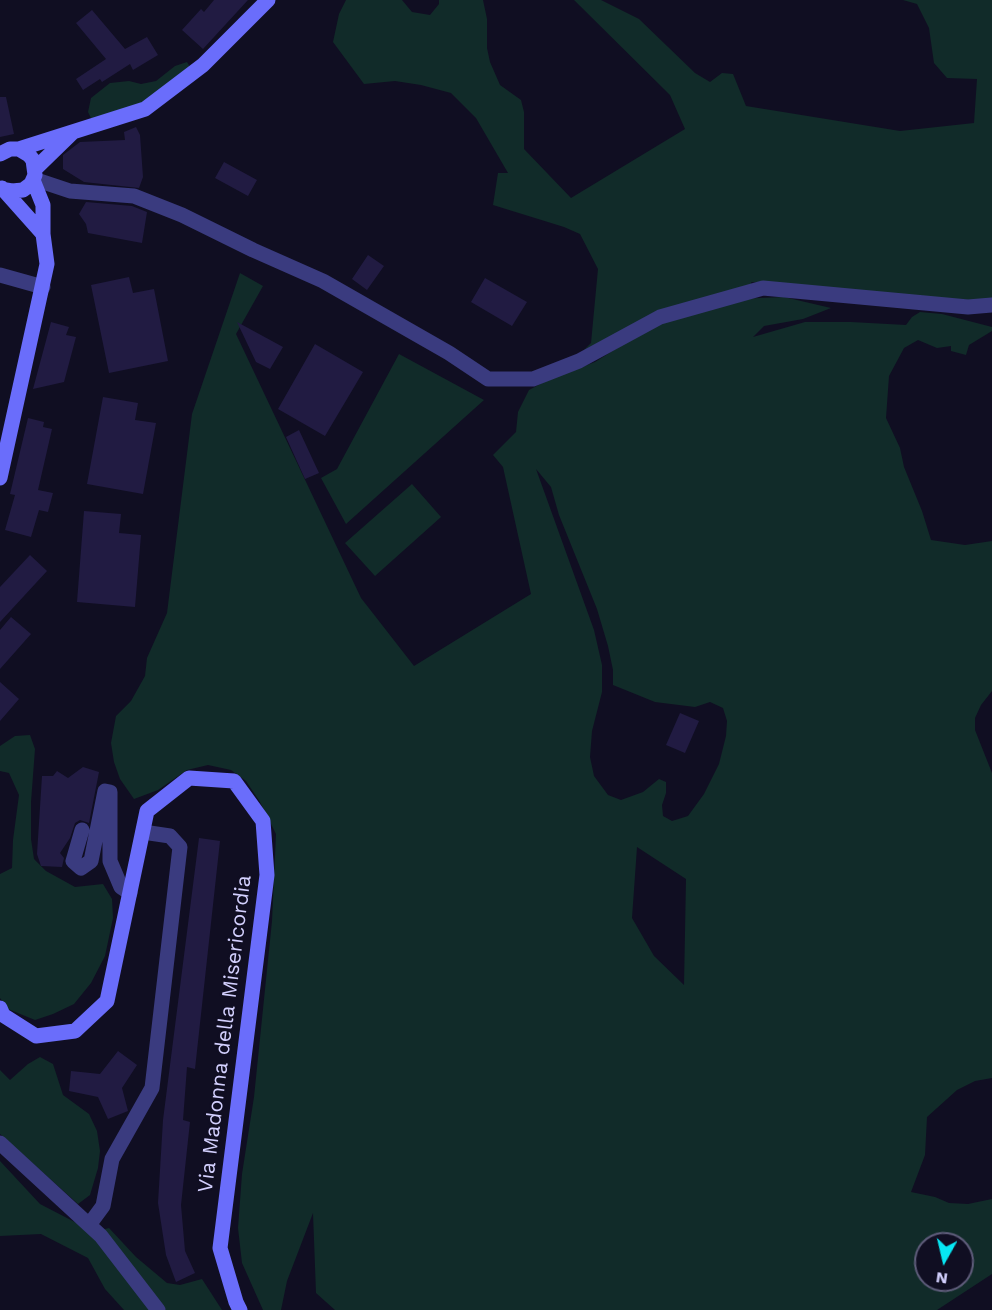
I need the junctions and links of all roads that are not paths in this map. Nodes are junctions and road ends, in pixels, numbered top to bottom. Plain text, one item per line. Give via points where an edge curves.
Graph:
1 (268, 0) edge
2 (74, 130) junction
3 (19, 149) junction
4 (0, 154) edge
5 (34, 176) junction
6 (2, 188) edge
7 (43, 234) junction
8 (0, 275) edge
9 (43, 287) junction
10 (992, 304) edge
11 (0, 478) edge
12 (82, 830) dead end
13 (143, 832) junction
14 (130, 893) junction
15 (1, 1013) edge
16 (0, 1143) edge
17 (89, 1225) junction
18 (158, 1310) edge
19 (240, 1310) edge

1 - 2 main road via 203,65 145,110
2 - 3 main road
2 - 5 main road
3 - 4 main road
3 - 5 main road via 29,155
5 - 6 main road via 23,190
5 - 7 main road via 43,206
5 - 10 street via 70,191 134,196 182,215 323,280 488,379 532,379 579,361 660,317 763,288 968,307
6 - 7 main road
7 - 9 main road via 47,264
8 - 9 street
9 - 11 main road
12 - 14 street via 73,861 81,868 91,861 105,791 110,792 110,861 121,887
13 - 14 main road, Via Madonna della Misericordia
13 - 17 street via 170,836 180,847 152,1088 112,1158 103,1206
13 - 19 main road, Via Madonna della Misericordia via 147,811 189,778 234,781 263,821 267,875 220,1248
14 - 15 main road, Via Madonna della Misericordia via 107,1001 75,1030 36,1036
16 - 17 street
17 - 18 street

